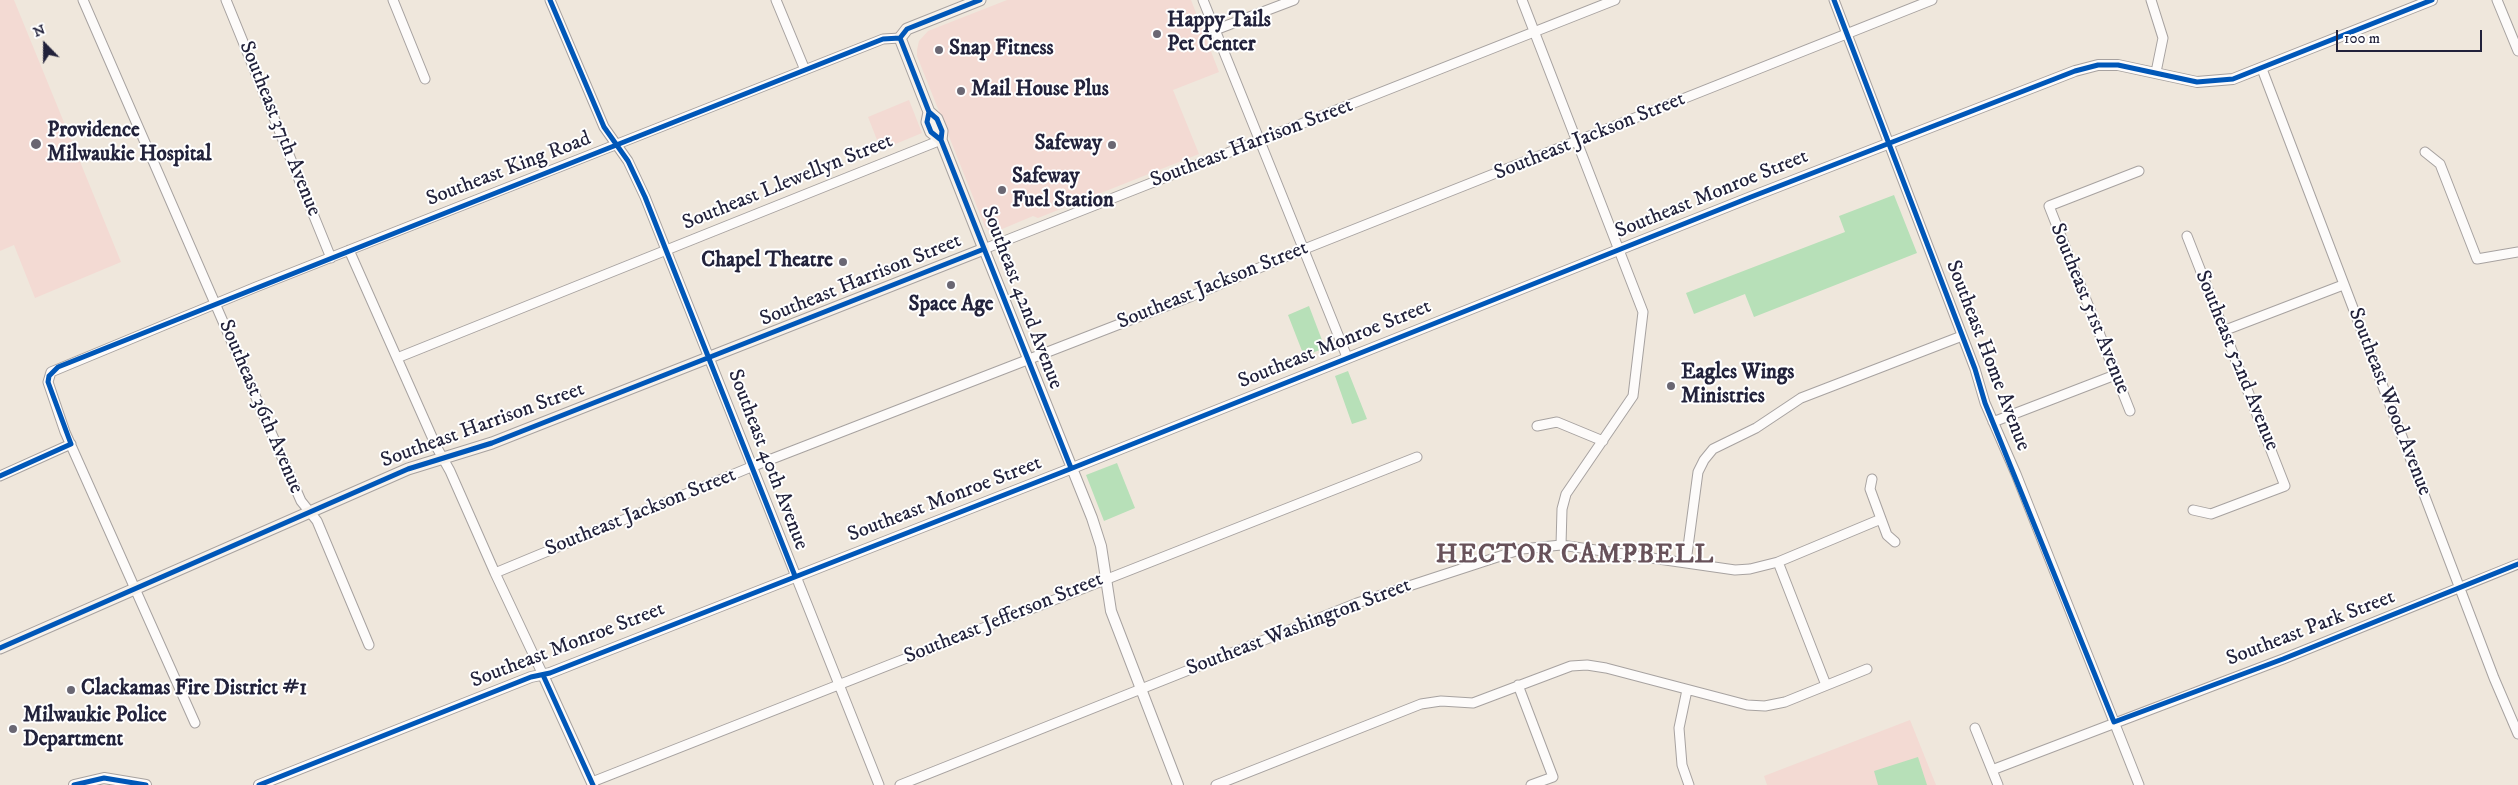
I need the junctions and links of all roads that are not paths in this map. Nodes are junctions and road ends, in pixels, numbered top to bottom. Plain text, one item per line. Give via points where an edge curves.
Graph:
1 (83, 0) edge
2 (226, 0) edge
3 (393, 0) edge
4 (550, 0) edge
5 (776, 0) edge
6 (980, 0) edge
7 (1203, 0) edge
8 (1294, 0) edge
9 (1522, 0) edge
10 (1615, 0) edge
11 (1834, 0) edge
12 (1932, 0) edge
13 (2151, 0) edge
14 (2432, 0) edge
15 (2497, 0) edge
16 (1215, 30) junction
17 (1535, 32) junction
18 (1847, 34) junction
19 (900, 38) junction
20 (2518, 51) edge
21 (2262, 69) junction
22 (805, 70) junction
23 (2156, 72) junction
24 (425, 79) dead end
25 (941, 140) junction
26 (1260, 141) junction
27 (1578, 142) junction
28 (1888, 143) junction
29 (617, 146) junction
30 (2425, 152) dead end
31 (2139, 171) dead end
32 (2187, 236) dead end
33 (666, 248) junction
34 (984, 249) junction
35 (349, 250) junction
36 (1302, 250) junction
37 (1619, 250) junction
38 (2518, 252) edge
39 (331, 258) junction
40 (2343, 285) junction
41 (216, 304) junction
42 (2223, 331) junction
43 (1962, 336) junction
44 (397, 358) junction
45 (710, 358) junction
46 (1347, 358) junction
47 (1027, 360) junction
48 (2115, 375) junction
49 (2130, 411) dead end
50 (1993, 422) junction
51 (1537, 426) dead end
52 (1603, 441) junction
53 (71, 444) junction
54 (1417, 457) dead end
55 (443, 458) junction
56 (751, 468) junction
57 (1071, 468) junction
58 (0, 476) edge
59 (1872, 478) dead end
60 (2194, 510) dead end
61 (309, 512) junction
62 (1881, 519) junction
63 (1894, 542) dead end
64 (1561, 545) junction
65 (1686, 562) junction
66 (1778, 562) junction
67 (2518, 564) edge
68 (494, 573) junction
69 (795, 576) junction
70 (1105, 579) junction
71 (135, 587) junction
72 (2460, 588) junction
73 (368, 645) dead end
74 (0, 648) edge
75 (1867, 669) dead end
76 (542, 675) junction
77 (839, 684) junction
78 (1518, 685) junction
79 (1826, 685) junction
80 (1140, 689) junction
81 (1687, 690) junction
82 (2114, 722) junction
83 (195, 723) dead end
84 (1975, 728) dead end
85 (2518, 734) edge
86 (1992, 770) junction
87 (592, 784) edge
88 (74, 785) edge
89 (146, 785) edge
90 (259, 785) edge
91 (879, 785) edge
92 (900, 785) edge
93 (1178, 785) edge
94 (1216, 785) edge
95 (1531, 785) edge
96 (1689, 785) edge
97 (1998, 785) edge
98 (2139, 785) edge

1 - 41 street, Southeast 36th Avenue
2 - 39 street, Southeast 37th Avenue
3 - 24 street
4 - 29 street, Southeast 40th Avenue via 604,128
5 - 22 street
6 - 19 main road, Southeast King Road via 907,29
7 - 16 street
8 - 16 street
9 - 17 street
10 - 17 street, Southeast Harrison Street
11 - 18 street, Southeast Home Avenue
12 - 18 street, Southeast Jackson Street
13 - 23 street via 2163,38
14 - 21 street, Southeast Monroe Street
15 - 20 street
16 - 26 street
17 - 26 street, Southeast Harrison Street
17 - 27 street
18 - 27 street, Southeast Jackson Street
18 - 28 street, Southeast Home Avenue
19 - 22 street, Southeast King Road via 883,39
19 - 25 main road, Southeast 42nd Avenue via 929,112 927,122 932,134
21 - 23 street, Southeast Monroe Street via 2232,79 2207,82
21 - 40 street, Southeast Wood Avenue
22 - 29 street, Southeast King Road
23 - 28 street, Southeast Monroe Street via 2118,65 2091,66
25 - 33 street, Southeast Llewellyn Street
25 - 34 main road, Southeast 42nd Avenue
26 - 34 street, Southeast Harrison Street
26 - 36 street
27 - 36 street, Southeast Jackson Street
27 - 37 street
28 - 37 street, Southeast Monroe Street
28 - 43 street, Southeast Home Avenue
29 - 33 street, Southeast 40th Avenue via 639,183
29 - 35 street, Southeast King Road
30 - 38 street via 2440,164 2477,259
31 - 48 street, Southeast 51st Avenue via 2049,206
32 - 42 street, Southeast 52nd Avenue
33 - 44 street, Southeast Llewellyn Street
33 - 45 street, Southeast 40th Avenue
34 - 45 main road, Southeast Harrison Street
34 - 47 street, Southeast 42nd Avenue
35 - 39 street, Southeast King Road
35 - 44 street
36 - 46 street
36 - 47 street, Southeast Jackson Street
37 - 46 street, Southeast Monroe Street
37 - 52 street via 1639,298 1643,322 1633,396
39 - 41 street, Southeast King Road
40 - 42 street
40 - 72 street, Southeast Wood Avenue
41 - 53 street, Southeast King Road via 58,368 49,376 48,382
41 - 61 street, Southeast 36th Avenue via 300,501
42 - 60 street, Southeast 52nd Avenue via 2285,486 2211,514
43 - 50 street, Southeast Home Avenue
43 - 65 street via 1801,398 1756,428 1713,450 1698,472
44 - 55 street
45 - 55 main road, Southeast Harrison Street via 492,443
45 - 56 street, Southeast 40th Avenue
46 - 57 street, Southeast Monroe Street
47 - 56 street, Southeast Jackson Street
47 - 57 street, Southeast 42nd Avenue
48 - 49 street, Southeast 51st Avenue
48 - 50 street
50 - 82 street, Southeast Home Avenue
51 - 52 street via 1556,422
52 - 64 street via 1566,494 1562,509
53 - 58 street
53 - 71 street
54 - 70 street, Southeast Jefferson Street
55 - 61 main road, Southeast Harrison Street via 408,469
55 - 68 street
56 - 68 street, Southeast Jackson Street
56 - 69 street, Southeast 40th Avenue
57 - 69 street, Southeast Monroe Street
57 - 70 street, Southeast 42nd Avenue via 1099,539
59 - 62 street via 1870,489
61 - 71 main road, Southeast Harrison Street
61 - 73 street, Southeast 36th Avenue via 317,521
62 - 63 street via 1887,535
62 - 66 street, Southeast Washington Street
64 - 65 street, Southeast Washington Street
64 - 80 street, Southeast Washington Street via 1522,549 1357,603
65 - 66 street, Southeast Washington Street via 1734,570 1762,568
66 - 79 street
67 - 72 street, Southeast Park Street
68 - 76 street
69 - 76 street, Southeast Monroe Street
69 - 77 street, Southeast 40th Avenue
70 - 77 street, Southeast Jefferson Street
70 - 80 street, Southeast 42nd Avenue via 1111,611
71 - 74 main road, Southeast Harrison Street
71 - 83 street
72 - 82 street, Southeast Park Street
72 - 85 street, Southeast Wood Avenue
75 - 79 street
76 - 87 street
76 - 90 street, Southeast Monroe Street
77 - 87 street, Southeast Jefferson Street
77 - 91 street, Southeast 40th Avenue
78 - 81 street via 1571,666 1587,665
78 - 94 street via 1473,703 1441,700 1421,704
78 - 95 street via 1553,776
79 - 81 street via 1785,702 1765,706
80 - 92 street, Southeast Washington Street
80 - 93 street, Southeast 42nd Avenue
81 - 96 street via 1679,728 1682,765
82 - 86 street, Southeast Park Street
82 - 98 street, Southeast Home Avenue
84 - 86 street
86 - 97 street
88 - 89 street via 104,778

